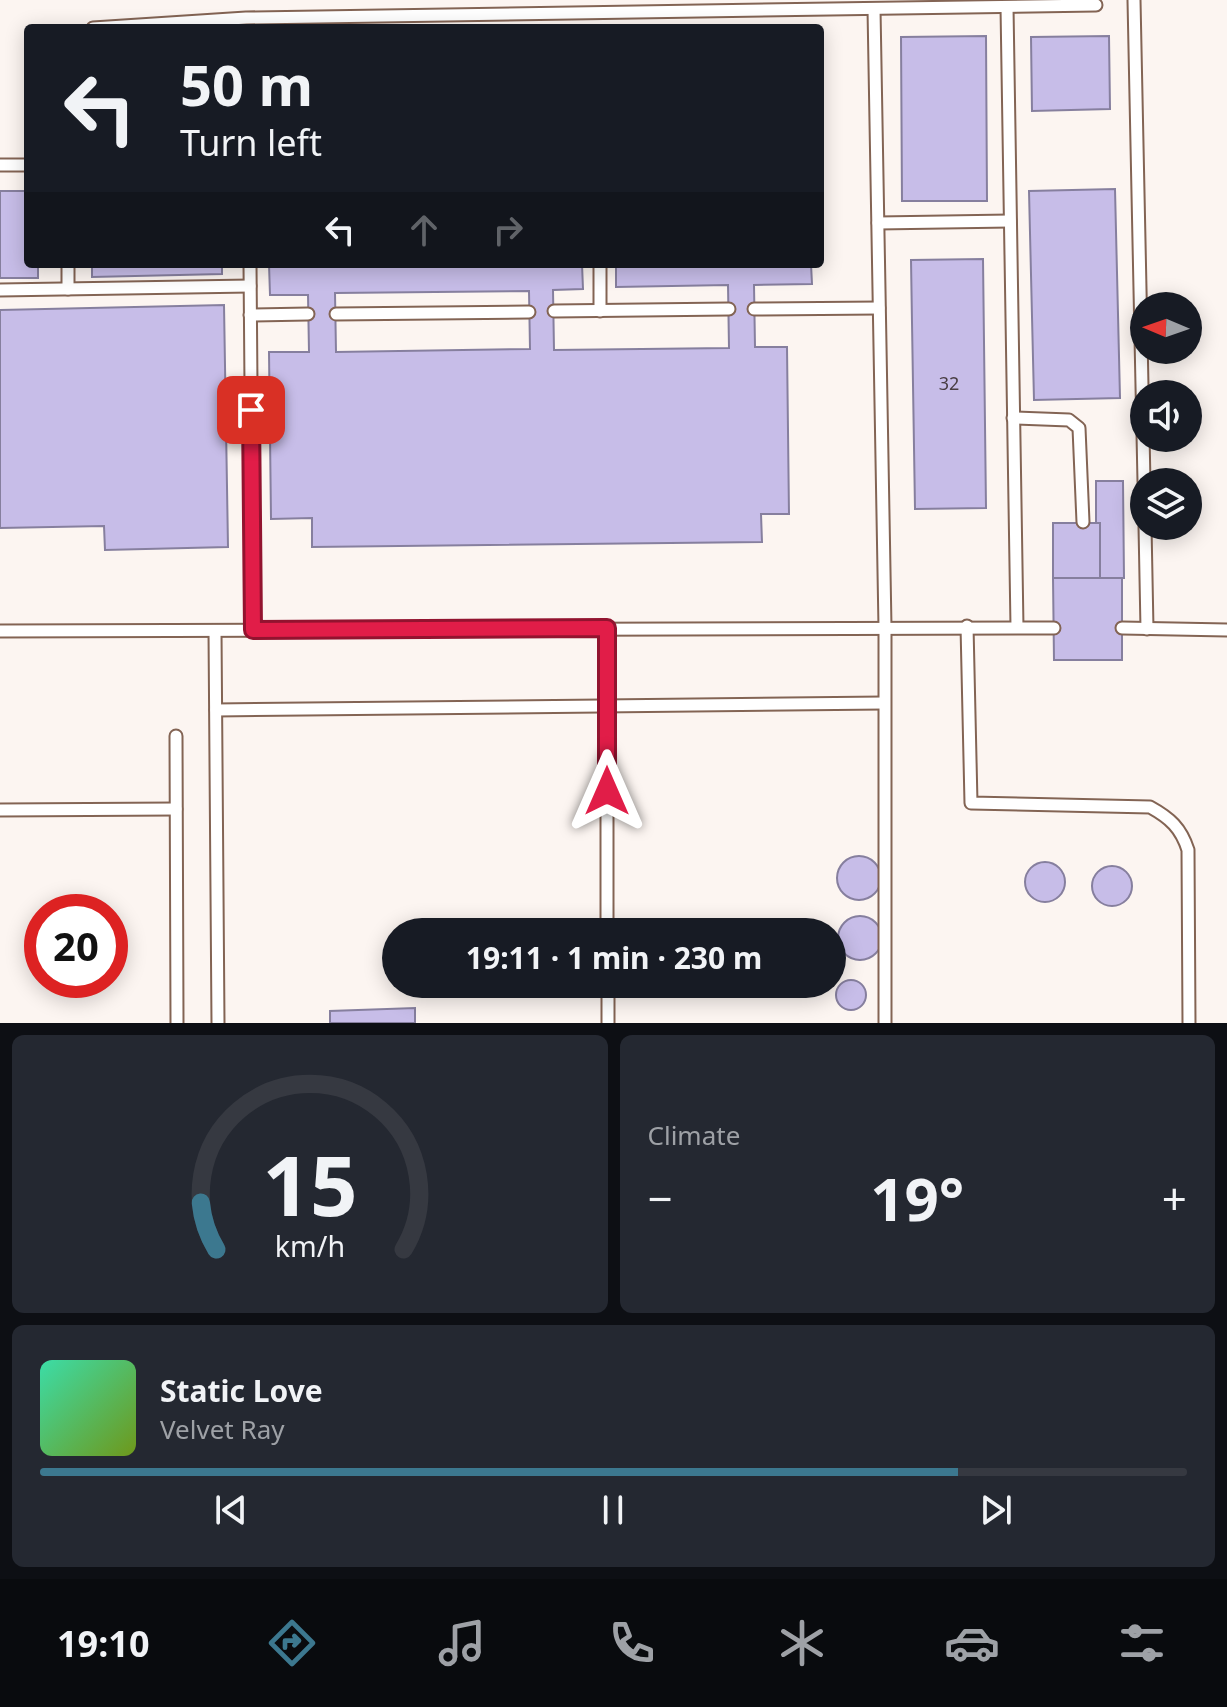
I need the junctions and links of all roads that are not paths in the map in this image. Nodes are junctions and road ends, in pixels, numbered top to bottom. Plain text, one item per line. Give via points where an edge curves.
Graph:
1 (1134, 0) edge
2 (1096, 5) dead end
3 (1007, 7) junction
4 (874, 9) junction
5 (246, 23) edge
6 (215, 24) edge
7 (0, 165) edge
8 (24, 165) edge
9 (1010, 221) junction
10 (878, 223) junction
11 (68, 268) edge
12 (250, 268) edge
13 (600, 268) edge
14 (250, 286) junction
15 (68, 289) junction
16 (0, 290) edge
17 (879, 308) junction
18 (729, 309) dead end
19 (754, 309) dead end
20 (554, 311) dead end
21 (600, 311) junction
22 (529, 312) dead end
23 (308, 314) dead end
24 (336, 314) dead end
25 (250, 315) junction
26 (1013, 418) junction
27 (1144, 468) edge
28 (1083, 522) dead end
29 (1145, 540) edge
30 (967, 626) junction
31 (885, 627) junction
32 (1017, 627) junction
33 (607, 628) junction
34 (1054, 628) dead end
35 (1122, 628) dead end
36 (1147, 629) junction
37 (253, 630) junction
38 (1227, 630) edge
39 (0, 631) edge
40 (215, 631) junction
41 (884, 703) junction
42 (607, 706) junction
43 (216, 710) junction
44 (176, 736) dead end
45 (176, 809) junction
46 (0, 810) edge
47 (607, 918) edge
48 (608, 998) edge
49 (177, 1023) edge
50 (218, 1023) edge
51 (608, 1023) edge
52 (885, 1023) edge
53 (1189, 1023) edge

1 - 27 lane
2 - 3 lane
3 - 4 lane
3 - 9 lane
4 - 5 lane
4 - 10 lane
5 - 6 lane
7 - 8 lane
9 - 10 lane
9 - 26 lane
10 - 17 lane
11 - 15 lane
12 - 14 lane
13 - 21 lane
14 - 15 lane
14 - 25 lane
15 - 16 lane
17 - 19 lane
17 - 31 lane
18 - 21 lane
20 - 21 lane
22 - 24 lane
23 - 25 lane
25 - 37 lane
26 - 28 lane via 1069,420 1079,428
26 - 32 lane
29 - 36 lane
30 - 31 lane
30 - 32 lane
30 - 53 lane via 971,803 1150,807 1183,832 1188,850
31 - 33 lane
31 - 41 lane
32 - 34 lane
33 - 37 lane
33 - 42 lane
35 - 36 lane
36 - 38 lane
37 - 40 lane
39 - 40 lane
40 - 43 lane
41 - 42 lane
41 - 52 lane
42 - 43 lane
42 - 47 lane
43 - 50 lane
44 - 45 lane
45 - 46 lane
45 - 49 lane
48 - 51 lane

